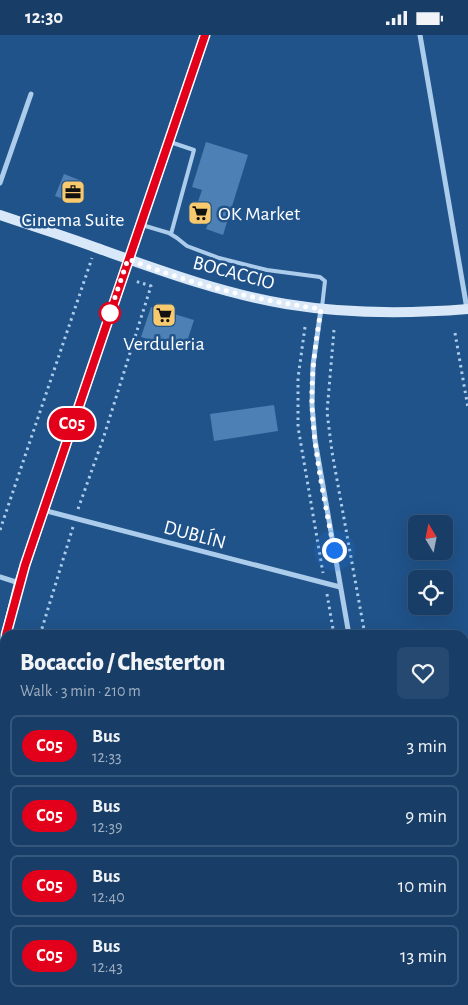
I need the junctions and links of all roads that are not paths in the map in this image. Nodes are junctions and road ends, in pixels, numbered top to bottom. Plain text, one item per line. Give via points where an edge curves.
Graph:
1 (205, 35) edge
2 (420, 35) edge
3 (31, 94) dead end
4 (168, 141) junction
5 (0, 183) edge
6 (0, 215) edge
7 (140, 225) junction
8 (171, 234) junction
9 (128, 259) junction
10 (321, 309) junction
11 (468, 310) edge
12 (43, 510) junction
13 (0, 577) edge
14 (19, 583) junction
15 (340, 587) junction
16 (7, 630) edge
17 (348, 630) edge

1 - 4 main road
2 - 11 street
3 - 5 street
4 - 7 main road
4 - 8 lane via 194,150
6 - 9 main road, BOCACCIO
7 - 8 lane
7 - 9 main road
8 - 10 lane via 187,246 219,258 267,270 320,277 325,281
9 - 10 main road, BOCACCIO via 223,290
9 - 12 main road
10 - 11 main road, BOCACCIO via 390,313
10 - 15 street via 313,365 312,405
12 - 14 main road
12 - 15 street, DUBLÍN
13 - 14 street
14 - 16 main road
15 - 17 street

